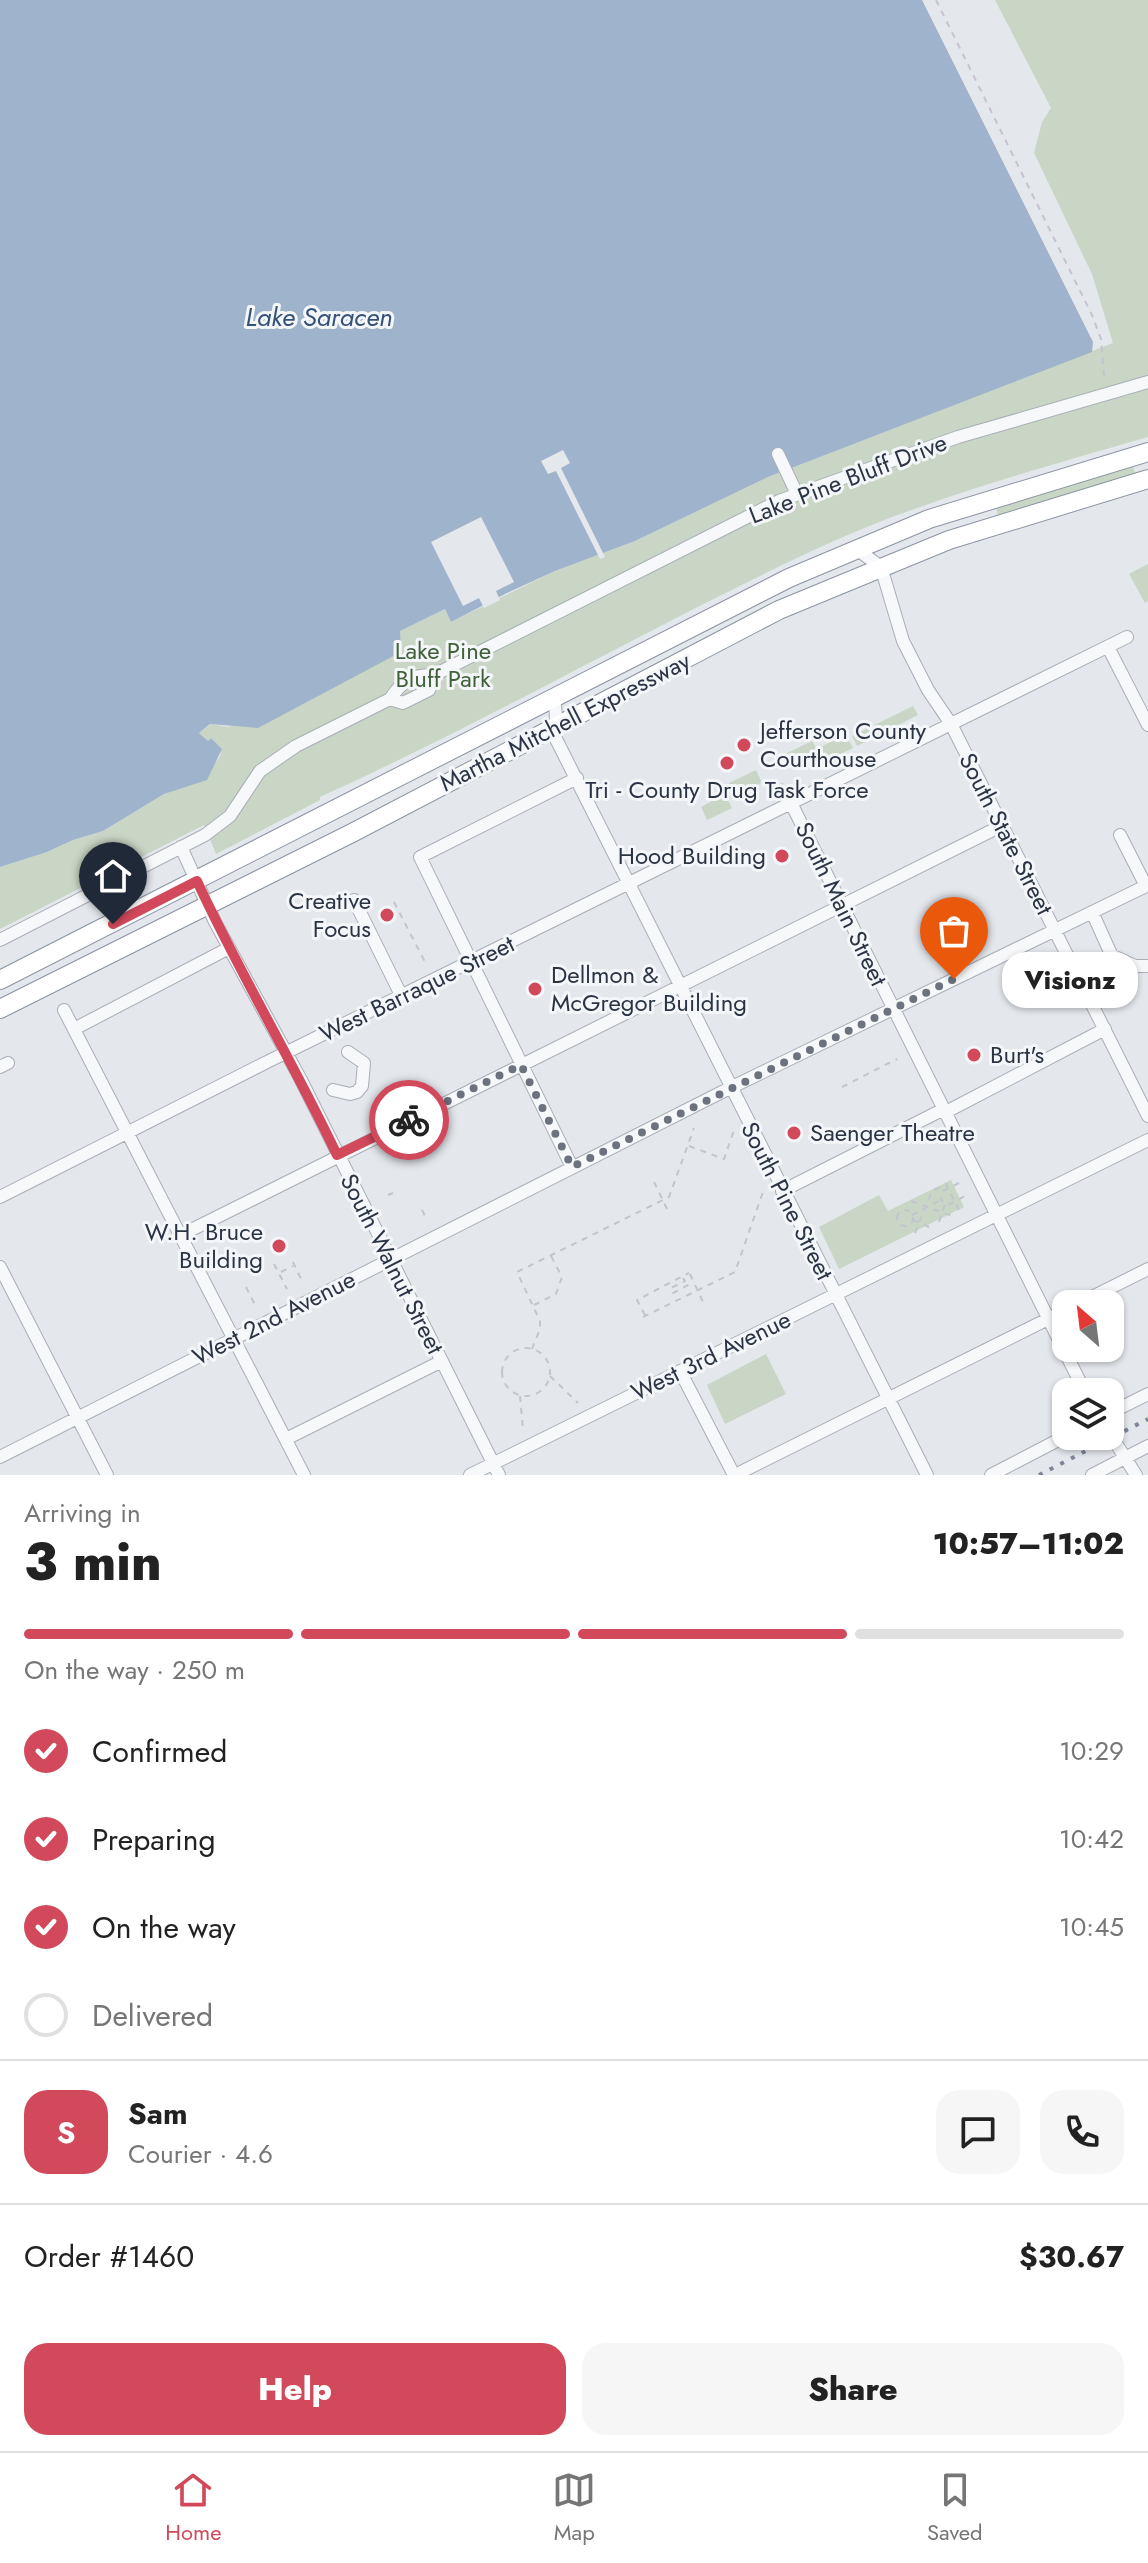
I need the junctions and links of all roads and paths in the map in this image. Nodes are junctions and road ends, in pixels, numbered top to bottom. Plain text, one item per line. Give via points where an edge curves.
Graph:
1 (936, 0) edge
2 (1104, 376) dead end
3 (1148, 382) edge
4 (1148, 452) edge
5 (778, 454) dead end
6 (1148, 479) edge
7 (797, 494) junction
8 (855, 548) junction
9 (881, 567) junction
10 (1127, 637) dead end
11 (1108, 647) junction
12 (553, 697) junction
13 (951, 724) junction
14 (555, 725) junction
15 (1148, 725) edge
16 (577, 778) junction
17 (791, 803) junction
18 (1003, 825) junction
19 (1120, 835) dead end
20 (181, 847) junction
21 (197, 881) junction
22 (629, 884) junction
23 (1147, 885) edge
24 (354, 900) dead end
25 (394, 902) dead end
26 (207, 904) junction
27 (842, 906) junction
28 (1092, 912) junction
29 (1054, 930) junction
30 (0, 940) edge
31 (229, 948) junction
32 (1111, 955) junction
33 (472, 961) junction
34 (426, 964) dead end
35 (1147, 966) edge
36 (1076, 973) junction
37 (0, 980) edge
38 (679, 986) junction
39 (401, 995) junction
40 (0, 1009) edge
41 (893, 1009) junction
42 (64, 1010) dead end
43 (74, 1029) junction
44 (1105, 1029) junction
45 (286, 1052) junction
46 (348, 1052) dead end
47 (897, 1059) dead end
48 (521, 1065) junction
49 (842, 1087) dead end
50 (730, 1088) junction
51 (333, 1090) dead end
52 (943, 1112) junction
53 (1148, 1116) edge
54 (694, 1128) dead end
55 (734, 1130) dead end
56 (128, 1133) junction
57 (1148, 1140) edge
58 (687, 1145) junction
59 (337, 1155) junction
60 (572, 1167) junction
61 (654, 1182) dead end
62 (959, 1183) dead end
63 (948, 1188) junction
64 (764, 1189) dead end
65 (782, 1191) junction
66 (931, 1192) junction
67 (393, 1193) dead end
68 (388, 1195) dead end
69 (940, 1195) junction
70 (965, 1196) dead end
71 (0, 1197) edge
72 (941, 1200) junction
73 (663, 1201) junction
74 (955, 1202) junction
75 (945, 1204) junction
76 (926, 1208) junction
77 (422, 1210) dead end
78 (668, 1211) dead end
79 (908, 1212) junction
80 (942, 1212) junction
81 (960, 1212) dead end
82 (911, 1215) junction
83 (995, 1215) junction
84 (425, 1216) dead end
85 (952, 1216) dead end
86 (912, 1220) junction
87 (939, 1222) dead end
88 (919, 1223) junction
89 (929, 1227) dead end
90 (915, 1233) dead end
91 (181, 1235) junction
92 (551, 1255) junction
93 (391, 1259) junction
94 (274, 1264) dead end
95 (0, 1267) edge
96 (1148, 1269) edge
97 (279, 1273) junction
98 (683, 1277) junction
99 (302, 1281) dead end
100 (694, 1282) junction
101 (246, 1287) dead end
102 (287, 1289) dead end
103 (697, 1290) junction
104 (1106, 1290) edge
105 (835, 1295) junction
106 (703, 1302) dead end
107 (255, 1305) dead end
108 (533, 1305) junction
109 (1052, 1317) edge
110 (1048, 1319) junction
111 (233, 1338) junction
112 (532, 1349) junction
113 (442, 1361) junction
114 (680, 1371) junction
115 (549, 1375) junction
116 (1078, 1378) edge
117 (1148, 1394) edge
118 (520, 1395) junction
119 (886, 1397) junction
120 (578, 1403) dead end
121 (1124, 1406) edge
122 (77, 1417) junction
123 (523, 1430) dead end
124 (286, 1439) junction
125 (1052, 1443) edge
126 (1148, 1446) edge
127 (1121, 1450) edge
128 (0, 1457) edge
129 (1126, 1457) junction
130 (496, 1469) edge
131 (107, 1475) edge
132 (304, 1475) edge
133 (470, 1475) edge
134 (734, 1475) edge
135 (927, 1475) edge
136 (991, 1475) edge
137 (1092, 1475) edge
138 (1136, 1475) edge

1 - 2 path via 1092,315 1101,339
3 - 7 street, Lake Pine Bluff Drive via 958,437
4 - 8 highway, Martha Mitchell Expressway via 981,501
5 - 7 street
6 - 9 highway, Martha Mitchell Expressway
7 - 20 street, Lake Pine Bluff Drive via 434,675 419,674 398,686 390,699 296,746 260,771 230,816
8 - 9 street
8 - 12 highway, Martha Mitchell Expressway
9 - 13 street, South State Street via 903,641
9 - 14 highway, Martha Mitchell Expressway via 779,610
10 - 11 street, West Barraque Street
11 - 13 street, West Barraque Street
11 - 15 street
12 - 14 street, South Pine Street
12 - 21 highway, Martha Mitchell Expressway
13 - 17 street, West Barraque Street
13 - 18 street, South State Street
14 - 16 street, South Pine Street via 556,739
14 - 26 highway, Martha Mitchell Expressway
16 - 22 street, South Pine Street
16 - 33 street via 420,857
17 - 22 street, West Barraque Street
17 - 27 street, South Main Street
18 - 27 street
18 - 29 street, South State Street
19 - 23 street
20 - 21 street, South Walnut Street
20 - 30 street, Lake Pine Bluff Drive
21 - 26 street, South Walnut Street
21 - 37 highway, Martha Mitchell Expressway
22 - 33 street, West Barraque Street
22 - 38 street, South Pine Street
23 - 28 street, West 2nd Avenue
24 - 39 street
25 - 34 path
26 - 31 street, South Walnut Street
26 - 40 highway, Martha Mitchell Expressway
27 - 38 street
27 - 41 street, South Main Street
28 - 29 street, West 2nd Avenue
28 - 32 street
29 - 36 street, South State Street
29 - 41 street, West 2nd Avenue
31 - 43 street
31 - 45 street, South Walnut Street
32 - 35 street
32 - 36 street
33 - 39 street, West Barraque Street
33 - 48 street
36 - 44 street, South State Street
38 - 48 street
38 - 50 street, South Pine Street
39 - 45 street, West Barraque Street
41 - 50 street, West 2nd Avenue
41 - 52 street, South Main Street
42 - 43 street
43 - 56 street
44 - 52 street
44 - 53 street, South State Street
45 - 56 street, West Barraque Street
45 - 59 street, South Walnut Street
46 - 51 street via 364,1063 362,1086 350,1094
47 - 49 path
48 - 59 street
48 - 60 street
50 - 60 street, West 2nd Avenue
50 - 65 street, South Pine Street
52 - 65 street
52 - 83 street, South Main Street
54 - 58 path
55 - 58 path via 724,1159
56 - 71 street, West Barraque Street
56 - 91 street
57 - 83 street, West 3rd Avenue
58 - 73 path
59 - 91 street
59 - 93 street, South Walnut Street
60 - 93 street, West 2nd Avenue
61 - 73 path
62 - 63 path
63 - 66 path via 946,1184
63 - 69 path
63 - 74 path
64 - 103 path via 735,1272
65 - 105 street, South Pine Street
66 - 69 path
66 - 76 path
67 - 68 path
69 - 72 path
70 - 74 path
72 - 75 path
72 - 76 path
73 - 78 path
73 - 92 path
74 - 75 path
74 - 81 path
75 - 80 path
76 - 79 path via 911,1201
76 - 80 path
76 - 82 path
76 - 88 path
77 - 84 path
79 - 82 path
79 - 86 path via 899,1214 898,1223 907,1226
80 - 85 path
80 - 87 path
82 - 86 path
83 - 105 street, West 3rd Avenue
83 - 110 street, South Main Street
86 - 88 path
88 - 89 path
88 - 90 path
91 - 111 street
92 - 108 path via 561,1284 556,1294
92 - 108 path via 517,1272
93 - 111 street, West 2nd Avenue
93 - 113 street, South Walnut Street
94 - 97 path
95 - 122 street
96 - 104 street
97 - 99 path via 294,1264
97 - 102 path
98 - 100 path via 689,1273
98 - 100 path via 685,1281 671,1288 673,1293
98 - 103 path via 637,1300 644,1317
100 - 103 path
101 - 107 path
103 - 106 path
105 - 114 street, West 3rd Avenue
105 - 119 street, South Pine Street
108 - 112 path via 540,1329
109 - 110 street
110 - 116 street, South Main Street
110 - 119 street
111 - 122 street, West 2nd Avenue
111 - 124 street
112 - 115 path via 547,1361
112 - 118 path via 514,1351 504,1363 507,1386
113 - 124 street
113 - 130 street, South Walnut Street
114 - 130 street, West 3rd Avenue
114 - 134 street
115 - 118 path via 536,1393
115 - 120 path
117 - 121 street
118 - 123 path
119 - 134 street
119 - 135 street, South Pine Street
122 - 128 street, West 2nd Avenue
122 - 131 street
124 - 132 street
125 - 136 street
126 - 129 street
127 - 129 street
129 - 137 street
129 - 138 street
130 - 133 street, West 3rd Avenue

